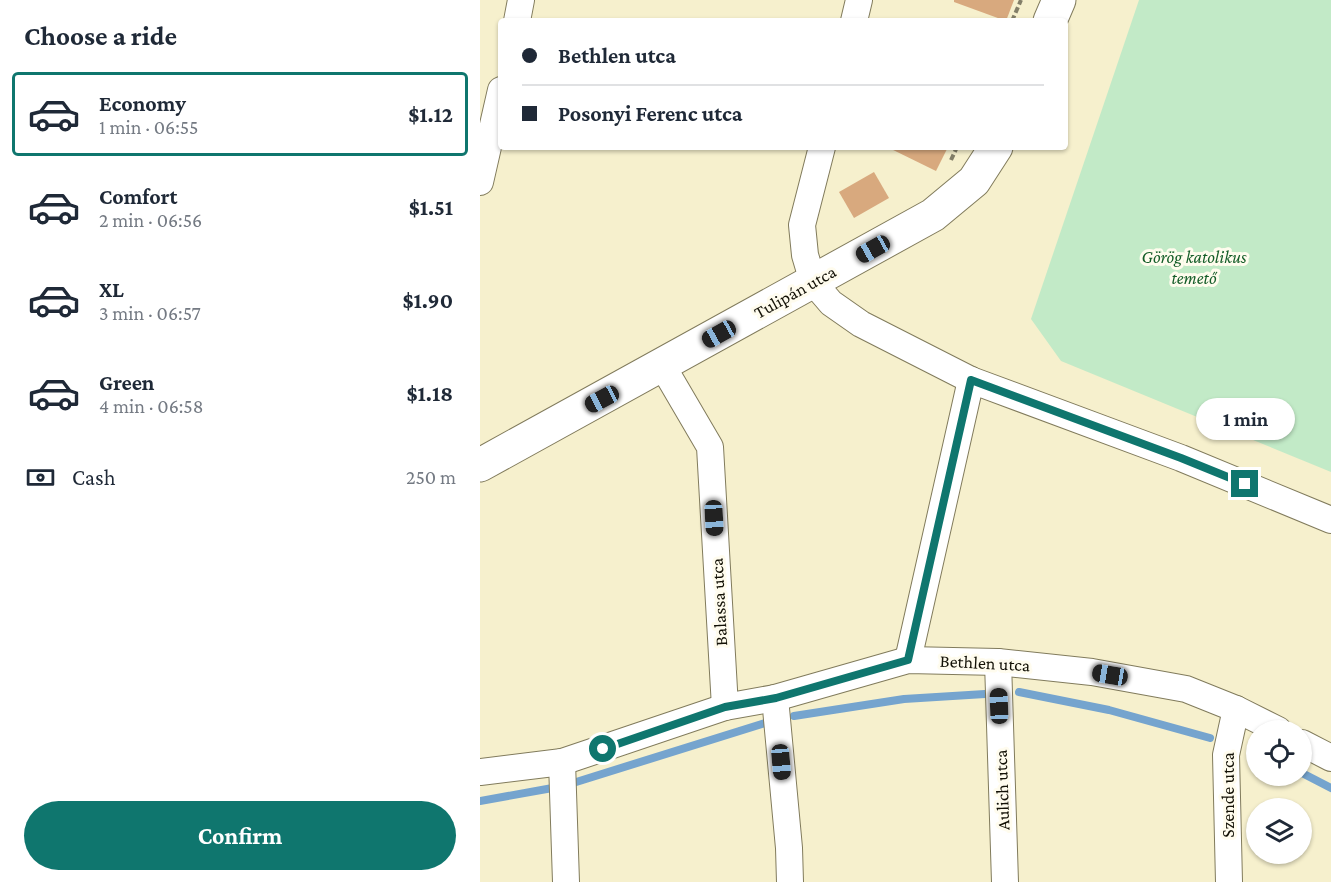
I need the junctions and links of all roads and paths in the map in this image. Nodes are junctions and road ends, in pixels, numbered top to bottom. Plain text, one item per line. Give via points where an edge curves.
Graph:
1 (521, 0) edge
2 (859, 0) edge
3 (1021, 0) edge
4 (1059, 0) edge
5 (518, 18) edge
6 (855, 18) edge
7 (1013, 18) edge
8 (1051, 18) edge
9 (498, 103) edge
10 (821, 150) edge
11 (994, 150) edge
12 (480, 182) edge
13 (813, 282) junction
14 (662, 365) junction
15 (971, 380) junction
16 (480, 465) edge
17 (1331, 520) edge
18 (908, 660) junction
19 (998, 662) junction
20 (776, 698) junction
21 (725, 707) junction
22 (1236, 709) junction
23 (1258, 720) edge
24 (1312, 748) edge
25 (1331, 758) edge
26 (562, 762) junction
27 (480, 772) edge
28 (566, 882) edge
29 (790, 882) edge
30 (1005, 882) edge
31 (1229, 882) edge

1 - 5 street
2 - 6 street
3 - 7 path
4 - 8 main road
9 - 12 street
10 - 13 street via 801,225
11 - 13 main road, Tulipán utca via 974,181 933,215
13 - 14 main road, Tulipán utca
13 - 15 street via 831,303 861,324
14 - 16 main road, Tulipán utca
14 - 21 street, Balassa utca via 710,447
15 - 17 street via 1181,458
15 - 18 street
18 - 19 street, Bethlen utca
18 - 20 street, Bethlen utca
19 - 22 street, Bethlen utca via 1092,672 1186,689
19 - 30 street, Aulich utca
20 - 21 street, Bethlen utca
20 - 29 street
21 - 26 street, Bethlen utca
22 - 23 street, Bethlen utca
22 - 31 street, Szende utca via 1226,755
24 - 25 street
26 - 27 street, Bethlen utca
26 - 28 street

